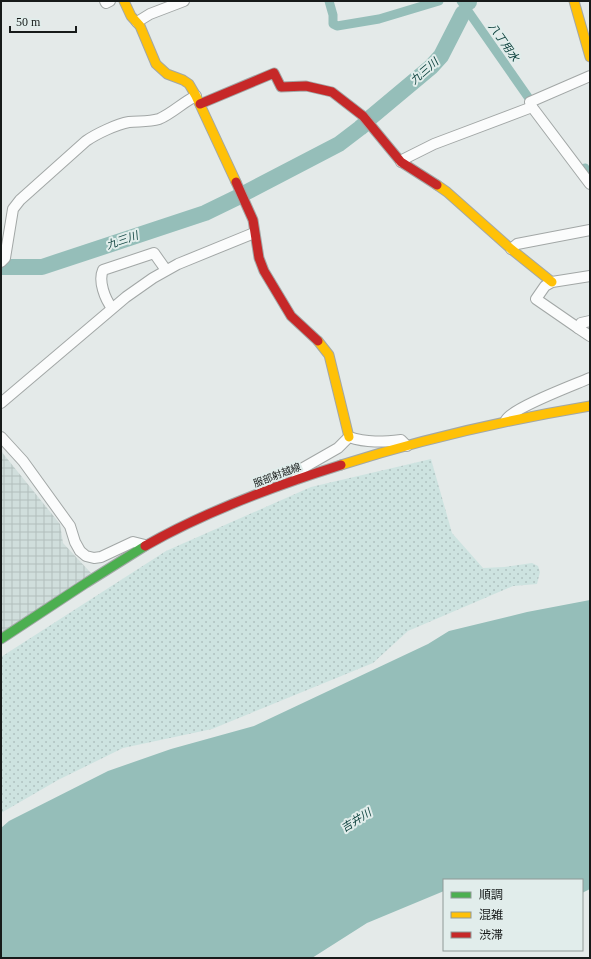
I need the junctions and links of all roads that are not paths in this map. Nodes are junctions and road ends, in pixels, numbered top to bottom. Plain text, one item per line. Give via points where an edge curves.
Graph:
1 (105, 1) edge
2 (110, 1) edge
3 (124, 1) edge
4 (184, 1) edge
5 (574, 1) edge
6 (136, 22) junction
7 (590, 57) edge
8 (590, 76) edge
9 (198, 100) junction
10 (532, 106) junction
11 (401, 162) junction
12 (590, 184) edge
13 (590, 230) edge
14 (254, 232) junction
15 (511, 249) junction
16 (1, 262) edge
17 (166, 270) junction
18 (590, 276) edge
19 (552, 282) junction
20 (112, 308) junction
21 (590, 321) edge
22 (578, 328) junction
23 (590, 336) edge
24 (590, 378) edge
25 (1, 403) edge
26 (590, 406) edge
27 (505, 422) junction
28 (1, 437) edge
29 (349, 437) junction
30 (407, 446) junction
31 (296, 479) junction
32 (145, 546) junction
33 (1, 639) edge

1 - 2 street
3 - 6 street
4 - 6 street
5 - 7 street
6 - 9 street via 156,64 167,74 188,84
8 - 10 street via 530,102
9 - 11 street via 274,73 281,87 306,86 332,92 363,116
9 - 14 street via 247,205 253,220
9 - 16 street via 154,120 123,123 86,141 13,209 5,258
10 - 11 street via 434,144
10 - 12 street
11 - 15 street via 447,192
13 - 15 street via 517,244
14 - 17 street
14 - 29 street via 259,258 279,297 291,316 329,355
15 - 19 street
17 - 20 street
17 - 20 street via 154,254 103,270 100,276 107,302
18 - 19 street
19 - 22 street via 536,299
20 - 25 street
21 - 22 street via 581,323
22 - 23 street
24 - 27 street via 521,408 508,416
26 - 27 street, 服部射越線
27 - 30 street, 服部射越線
28 - 32 street via 70,526 80,551 86,556 101,557 133,542
29 - 30 street via 362,441 401,440
29 - 31 street via 338,448 303,468
30 - 31 street, 服部射越線
31 - 32 street, 服部射越線 via 237,502
32 - 33 street, 服部射越線

